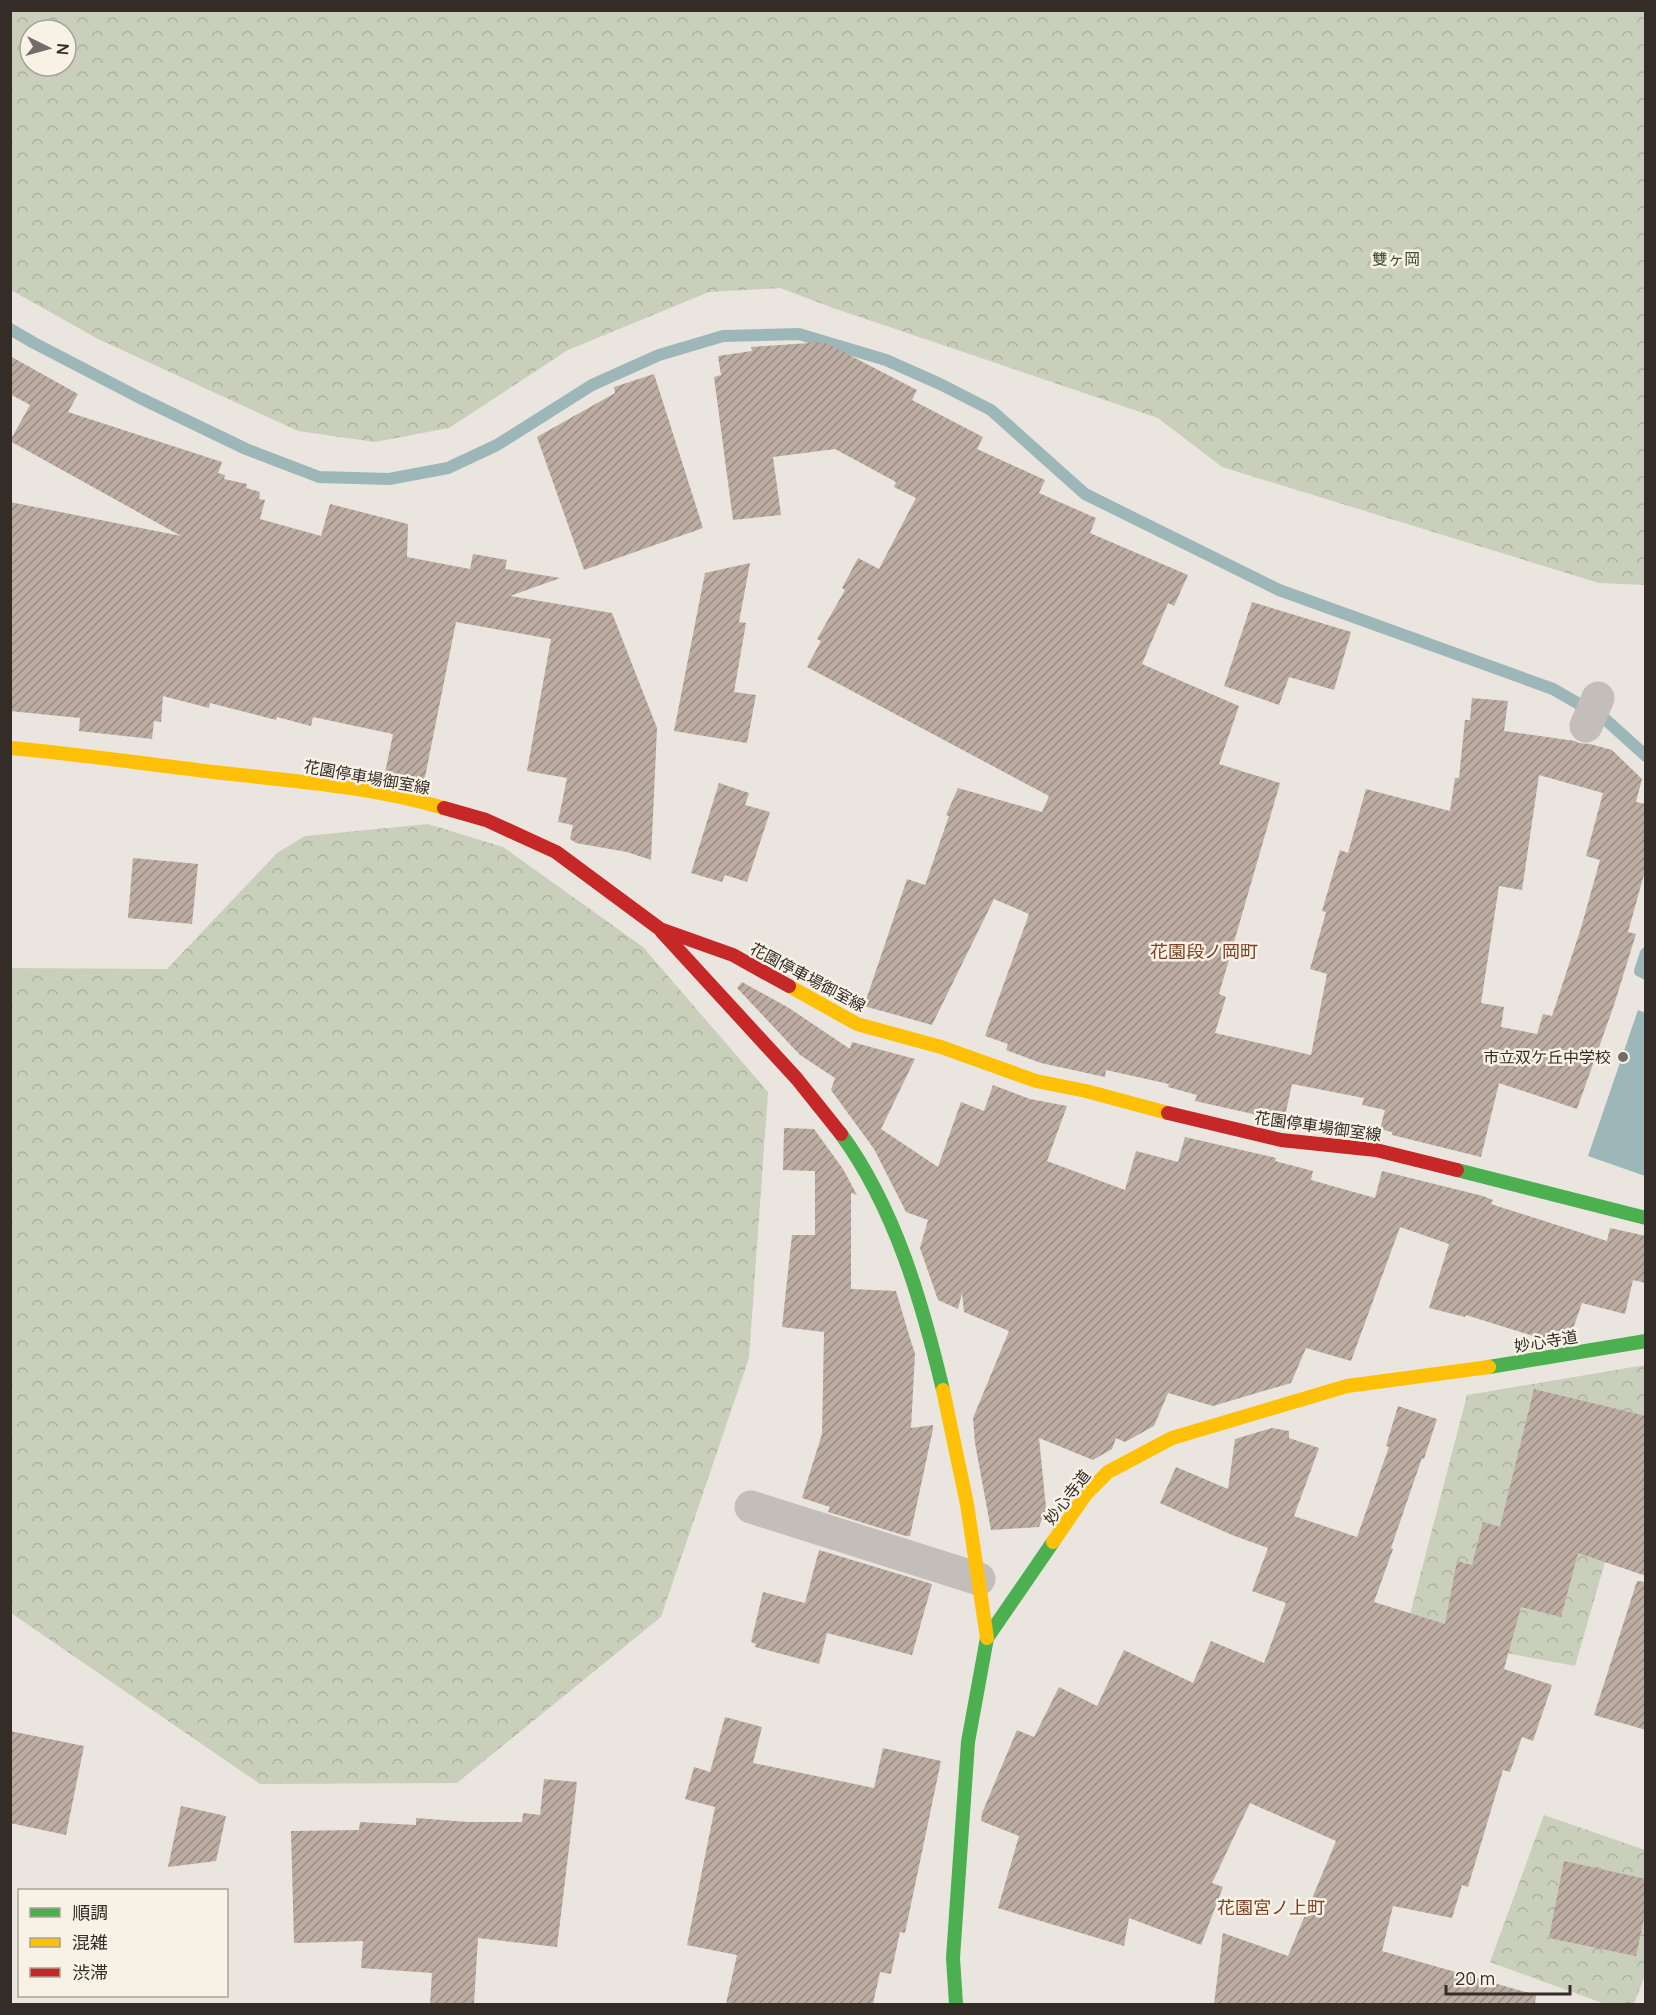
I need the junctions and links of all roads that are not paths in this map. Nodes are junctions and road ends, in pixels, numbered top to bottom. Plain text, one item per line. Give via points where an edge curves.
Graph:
1 (10, 748) edge
2 (660, 929) junction
3 (1646, 1218) edge
4 (1646, 1341) edge
5 (751, 1507) dead end
6 (979, 1579) junction
7 (987, 1638) junction
8 (956, 2004) edge

1 - 2 street, 花園停車場御室線 via 322,783 423,802 486,820 556,852
2 - 3 street, 花園停車場御室線 via 733,955 857,1024 941,1047 1036,1081 1281,1140 1376,1150
2 - 6 street via 793,1076 848,1143 869,1177 898,1239 939,1371
4 - 7 street, 妙心寺道 via 1347,1386 1172,1438 1108,1472 1086,1494
5 - 6 street
6 - 7 street
7 - 8 street, 妙心寺道 via 968,1742 953,1958

